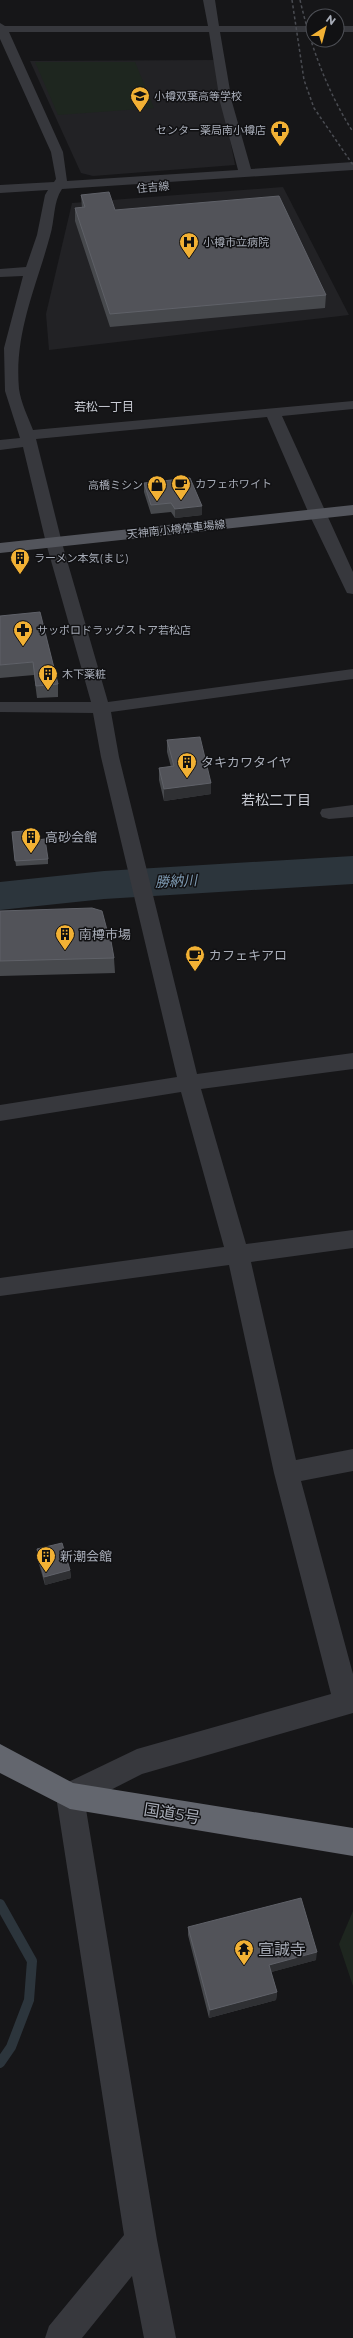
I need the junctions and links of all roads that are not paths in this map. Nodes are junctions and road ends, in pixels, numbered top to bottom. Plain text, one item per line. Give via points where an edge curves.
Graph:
1 (209, 0) edge
2 (0, 28) edge
3 (214, 29) junction
4 (305, 29) edge
5 (353, 166) edge
6 (306, 170) junction
7 (245, 172) junction
8 (60, 184) junction
9 (0, 189) edge
10 (51, 195) junction
11 (0, 199) edge
12 (31, 270) junction
13 (0, 273) edge
14 (353, 405) edge
15 (272, 411) junction
16 (28, 439) junction
17 (0, 445) edge
18 (353, 510) edge
19 (317, 514) junction
20 (54, 543) junction
21 (0, 548) edge
22 (353, 589) edge
23 (353, 674) edge
24 (0, 707) edge
25 (101, 708) junction
26 (353, 812) edge
27 (329, 813) dead end
28 (353, 1061) edge
29 (189, 1083) junction
30 (0, 1113) edge
31 (353, 1239) edge
32 (238, 1255) junction
33 (0, 1287) edge
34 (353, 1460) edge
35 (286, 1473) junction
36 (350, 1701) edge
37 (0, 1758) edge
38 (70, 1796) junction
39 (353, 1842) edge
40 (141, 2240) junction
41 (61, 2338) edge
42 (160, 2338) edge

1 - 3 street
2 - 3 street
2 - 8 street via 57,152 62,179
3 - 4 street
3 - 7 street via 226,102
5 - 6 street, 住吉線
6 - 7 street, 住吉線
6 - 10 street, 住吉線 via 252,179
7 - 8 street, 住吉線
8 - 9 street, 住吉線
8 - 10 street
10 - 11 street, 住吉線
10 - 12 street via 44,235
12 - 13 street
12 - 16 street via 11,348 12,391
14 - 15 street
15 - 16 street
15 - 19 street
16 - 17 street
16 - 20 street
18 - 19 main road, 天神南小樽停車場線
19 - 20 main road, 天神南小樽停車場線
19 - 22 street
20 - 21 main road, 天神南小樽停車場線
20 - 25 street
23 - 25 street
24 - 25 street
25 - 29 street via 110,757
26 - 27 street
28 - 29 street
29 - 30 street
29 - 32 street
31 - 32 street
32 - 33 street
32 - 35 street
34 - 35 street
35 - 36 street
36 - 38 street via 137,1762
37 - 38 highway, 国道5号
38 - 39 highway, 国道5号
38 - 40 street
40 - 41 street
40 - 42 street

